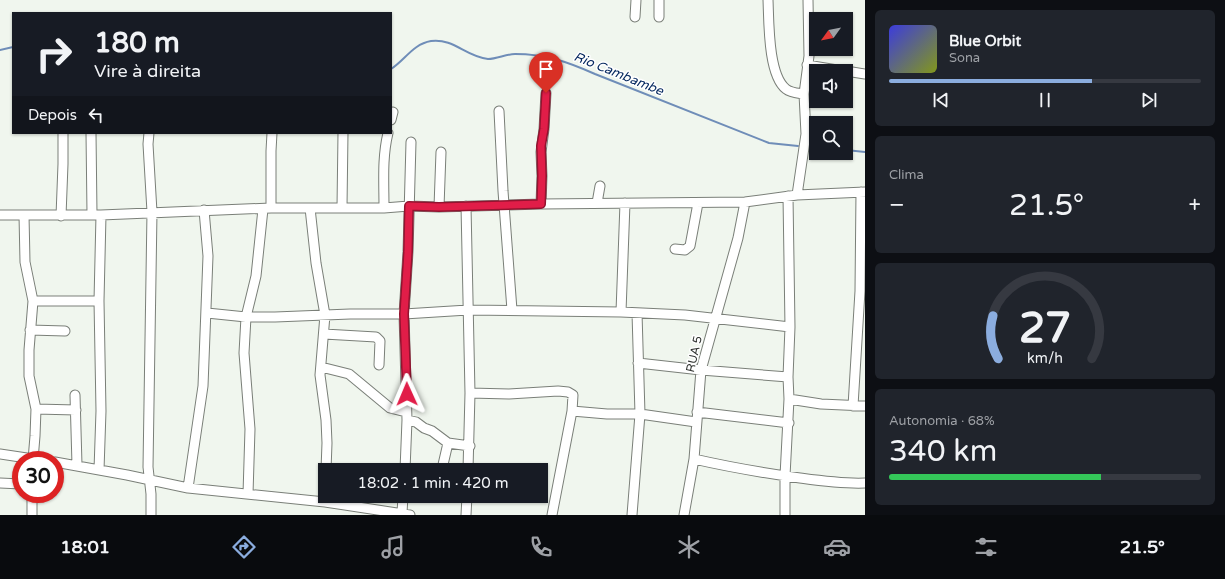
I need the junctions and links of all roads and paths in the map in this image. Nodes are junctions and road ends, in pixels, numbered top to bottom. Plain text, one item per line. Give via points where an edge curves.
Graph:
1 (636, 0) edge
2 (659, 0) edge
3 (768, 0) edge
4 (808, 0) edge
5 (635, 17) dead end
6 (659, 17) dead end
7 (807, 65) joint
8 (853, 72) edge
9 (865, 74) edge
10 (546, 93) dead end
11 (804, 94) junction
12 (499, 111) dead end
13 (63, 134) edge
14 (90, 134) edge
15 (149, 134) edge
16 (272, 134) edge
17 (343, 134) edge
18 (388, 134) edge
19 (411, 142) dead end
20 (441, 152) dead end
21 (600, 186) dead end
22 (863, 192) edge
23 (793, 196) junction
24 (698, 202) junction
25 (745, 202) junction
26 (597, 203) junction
27 (625, 203) junction
28 (541, 204) junction
29 (505, 205) junction
30 (409, 206) junction
31 (466, 206) junction
32 (342, 207) junction
33 (439, 207) junction
34 (267, 208) junction
35 (310, 208) junction
36 (384, 208) junction
37 (204, 210) junction
38 (152, 212) junction
39 (0, 215) edge
40 (24, 215) junction
41 (97, 215) junction
42 (61, 216) junction
43 (675, 249) dead end
44 (33, 301) junction
45 (99, 301) junction
46 (468, 310) junction
47 (512, 310) junction
48 (621, 312) junction
49 (206, 313) junction
50 (637, 313) junction
51 (404, 314) junction
52 (326, 315) junction
53 (246, 316) junction
54 (715, 318) junction
55 (790, 327) junction
56 (30, 330) junction
57 (65, 331) dead end
58 (324, 334) junction
59 (638, 363) junction
60 (379, 365) dead end
61 (321, 367) junction
62 (701, 370) junction
63 (788, 377) junction
64 (470, 392) junction
65 (75, 395) dead end
66 (789, 399) junction
67 (853, 406) junction
68 (865, 406) edge
69 (36, 409) junction
70 (76, 410) junction
71 (572, 411) junction
72 (697, 412) junction
73 (640, 414) junction
74 (406, 416) junction
75 (696, 422) junction
76 (789, 423) junction
77 (448, 443) junction
78 (470, 446) junction
79 (35, 451) edge
80 (0, 454) edge
81 (12, 456) edge
82 (694, 458) junction
83 (64, 463) edge
84 (326, 463) edge
85 (405, 463) edge
86 (443, 463) edge
87 (469, 463) edge
88 (77, 465) junction
89 (100, 470) junction
90 (785, 476) junction
91 (149, 480) junction
92 (0, 483) edge
93 (865, 483) edge
94 (12, 484) edge
95 (188, 488) junction
96 (248, 494) junction
97 (318, 499) edge
98 (32, 503) edge
99 (347, 503) edge
100 (404, 503) edge
101 (467, 503) edge
102 (406, 514) edge
103 (32, 515) edge
104 (151, 515) edge
105 (466, 515) edge
106 (552, 515) edge
107 (632, 515) edge
108 (684, 515) edge
109 (785, 515) edge

1 - 5 street
2 - 6 street
3 - 11 street via 771,54 775,72 785,88
4 - 7 street
7 - 11 street
8 - 9 street
10 - 28 street via 541,146
11 - 23 street via 804,156
12 - 29 street
13 - 42 street
14 - 41 street
15 - 38 street
16 - 34 street
17 - 32 street
18 - 36 street via 383,169
19 - 30 street
20 - 33 street
21 - 26 street
22 - 23 street
22 - 67 street
23 - 25 street
23 - 55 street
24 - 25 street
24 - 27 street
24 - 43 street via 690,246 684,250
25 - 54 street, RUA 5
26 - 27 street
26 - 28 street
27 - 48 street
28 - 29 street
29 - 31 street
29 - 47 street
30 - 33 street
30 - 36 street
30 - 51 street
31 - 33 street
31 - 46 street
32 - 35 street
32 - 36 street
34 - 35 street
34 - 37 street
34 - 53 street via 256,276
35 - 52 street via 316,263
37 - 38 street
37 - 49 street via 208,256
38 - 41 street
38 - 91 street
39 - 40 street
40 - 42 street
40 - 44 street via 25,262
41 - 42 street
41 - 45 street
44 - 45 street
44 - 56 street
45 - 89 street
46 - 47 street
46 - 51 street
46 - 64 street
47 - 48 street
48 - 50 street
49 - 53 street
49 - 95 street via 203,386
50 - 54 street
50 - 59 street
51 - 52 street
51 - 74 street
52 - 53 street
52 - 58 street
53 - 96 street via 244,353 250,429
54 - 55 street
54 - 62 street, RUA 5
55 - 63 street
56 - 57 street
56 - 69 street via 29,376
58 - 60 street via 376,337 380,340
58 - 61 street
59 - 62 street
59 - 73 street
61 - 74 street via 349,374 390,408
61 - 84 street via 327,435
62 - 63 street
62 - 72 street, RUA 5
63 - 66 street
64 - 71 street via 568,392 573,395
64 - 78 street
65 - 70 street
66 - 67 street
66 - 76 street
67 - 68 street
69 - 70 street
69 - 79 street
70 - 88 street
71 - 73 street
71 - 106 street
72 - 75 street, RUA 5
72 - 76 street
73 - 75 street
73 - 107 street
74 - 77 street
74 - 85 street
75 - 82 street, RUA 5
76 - 90 street
77 - 78 street
77 - 86 street
78 - 87 street
80 - 81 street
82 - 90 street
82 - 108 street, RUA 5
83 - 88 street
88 - 89 street
89 - 91 street
90 - 93 street via 837,483
90 - 109 street
91 - 95 street
91 - 104 street
92 - 94 street
95 - 96 street
96 - 97 street
98 - 103 street
99 - 102 street
100 - 102 street
101 - 105 street

